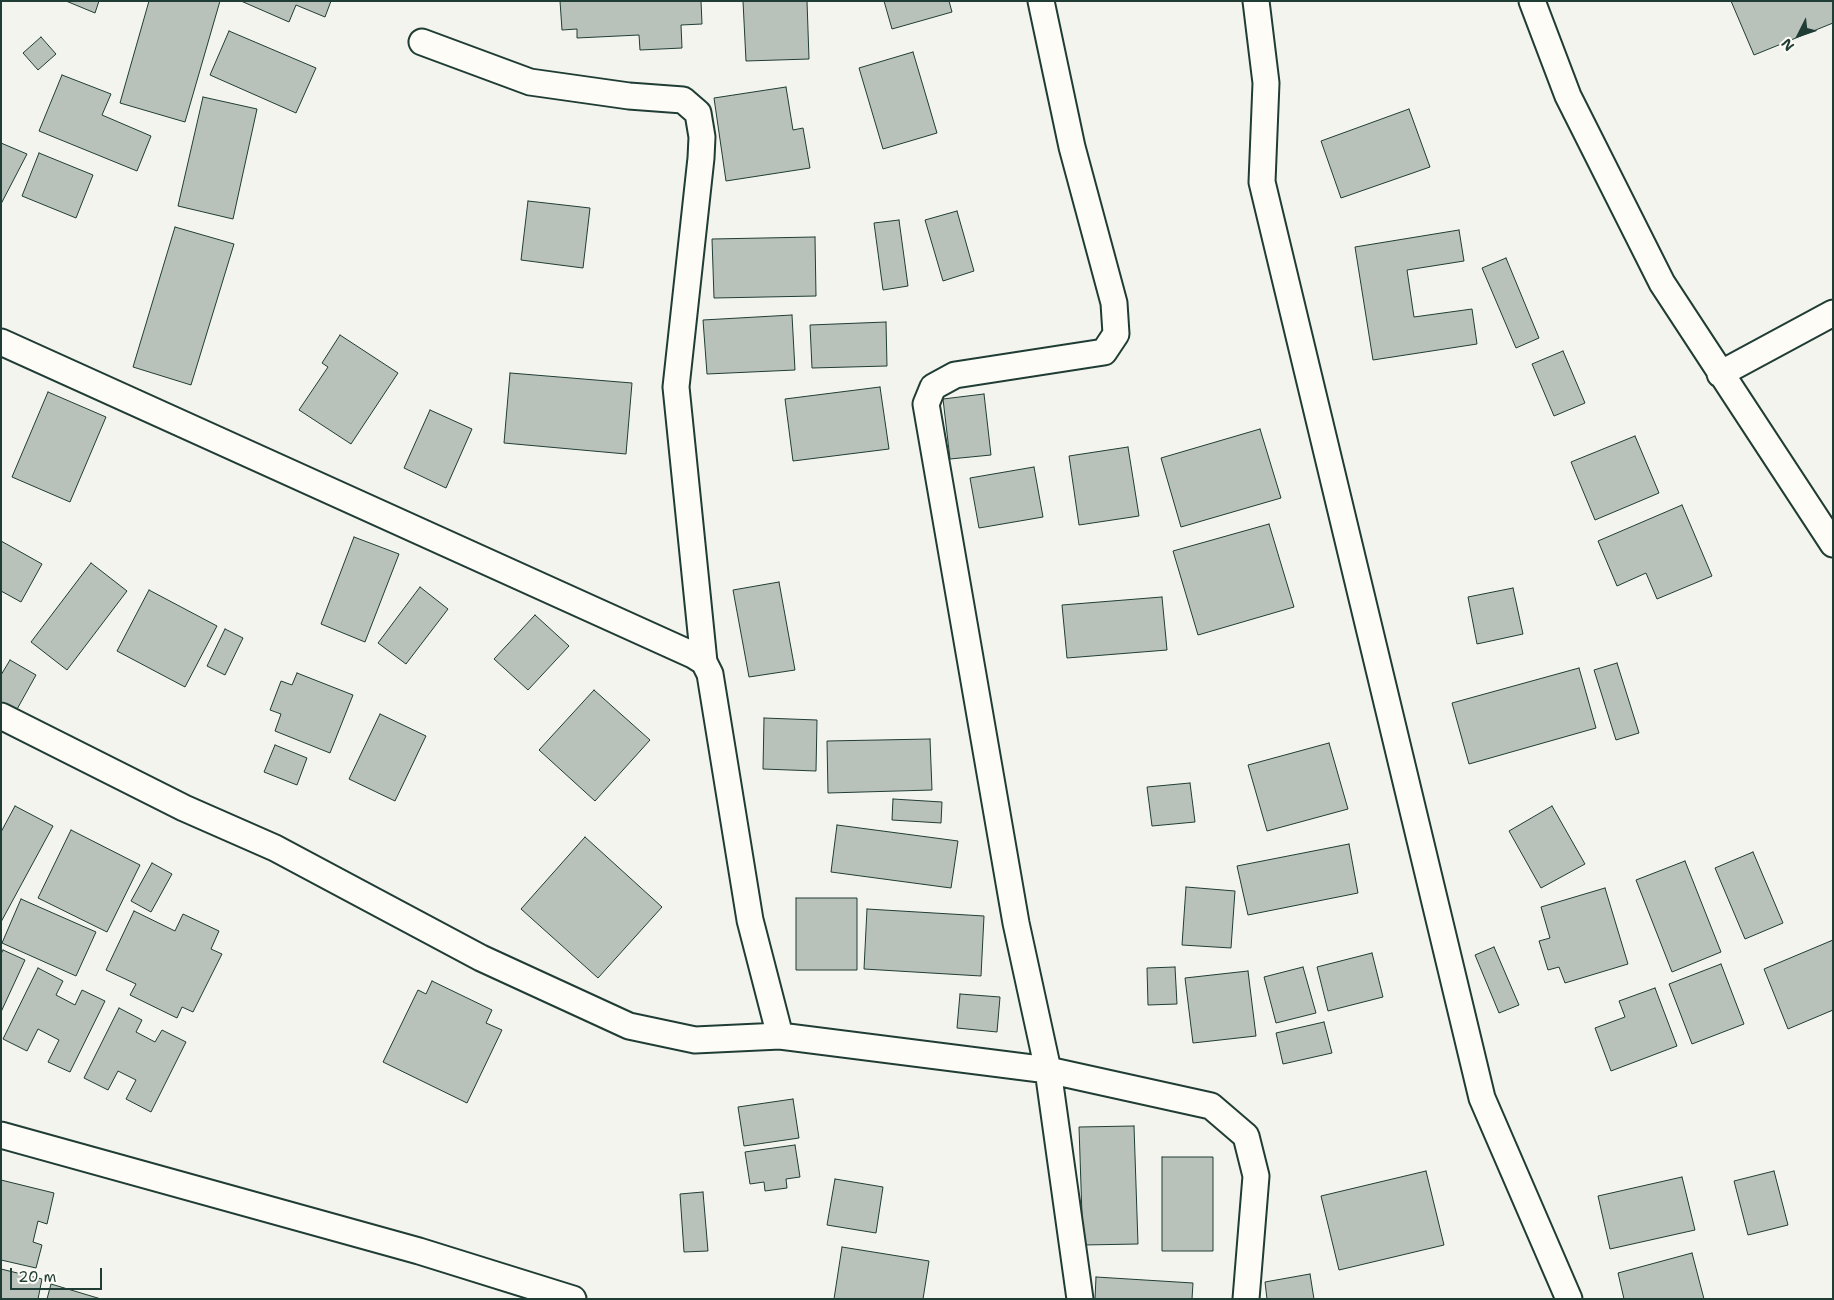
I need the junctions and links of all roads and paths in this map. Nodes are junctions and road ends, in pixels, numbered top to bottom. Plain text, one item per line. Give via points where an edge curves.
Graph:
1 (1040, 1) edge
2 (1256, 1) edge
3 (1532, 1) edge
4 (422, 42) dead end
5 (1833, 313) edge
6 (4, 352) edge
7 (1720, 374) junction
8 (1833, 544) edge
9 (704, 662) junction
10 (1, 716) edge
11 (780, 1036) junction
12 (1048, 1070) junction
13 (1, 1135) edge
14 (573, 1299) edge
15 (1080, 1299) edge
16 (1246, 1299) edge
17 (1569, 1299) edge

1 - 12 street via 1072,147 1114,303 1116,334 1104,352 955,375 933,387 926,404 1016,923
2 - 17 street via 1266,83 1262,182 1482,1098
3 - 7 street via 1568,96 1653,265
4 - 9 street via 530,82 683,100 698,113 701,158 676,387
5 - 7 street
6 - 9 street
7 - 8 street
9 - 11 street via 710,674 750,920
10 - 11 street via 184,808 275,848 480,958 629,1026 695,1040
11 - 12 street
12 - 15 street
12 - 16 street via 1211,1106 1246,1136 1256,1176
13 - 14 street via 419,1251

